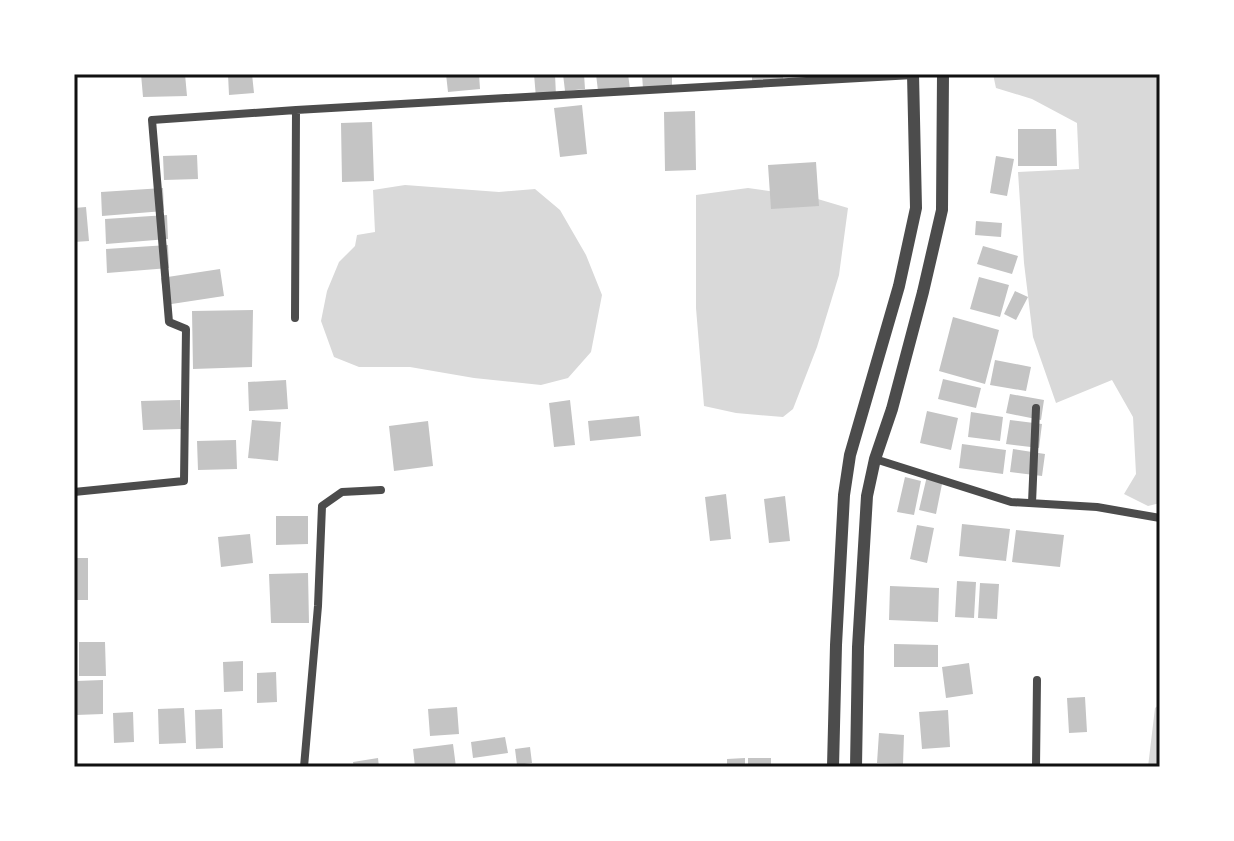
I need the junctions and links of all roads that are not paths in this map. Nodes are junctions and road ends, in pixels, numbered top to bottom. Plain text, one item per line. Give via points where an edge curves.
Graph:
1 (943, 74) edge
2 (913, 75) edge
3 (296, 110) junction
4 (295, 318) dead end
5 (1036, 408) dead end
6 (875, 459) junction
7 (381, 490) dead end
8 (74, 492) edge
9 (1032, 503) junction
10 (1160, 518) edge
11 (1037, 680) dead end
12 (304, 767) edge
13 (833, 767) edge
14 (856, 767) edge
15 (1036, 767) edge

1 - 6 street via 942,210
2 - 3 street
2 - 13 street via 916,208 844,495
3 - 4 street
3 - 8 street via 152,120 169,322 186,329 184,481
5 - 9 street
6 - 9 street via 1011,502
6 - 14 street via 867,496
7 - 12 street via 342,492 322,506
9 - 10 street
11 - 15 street

